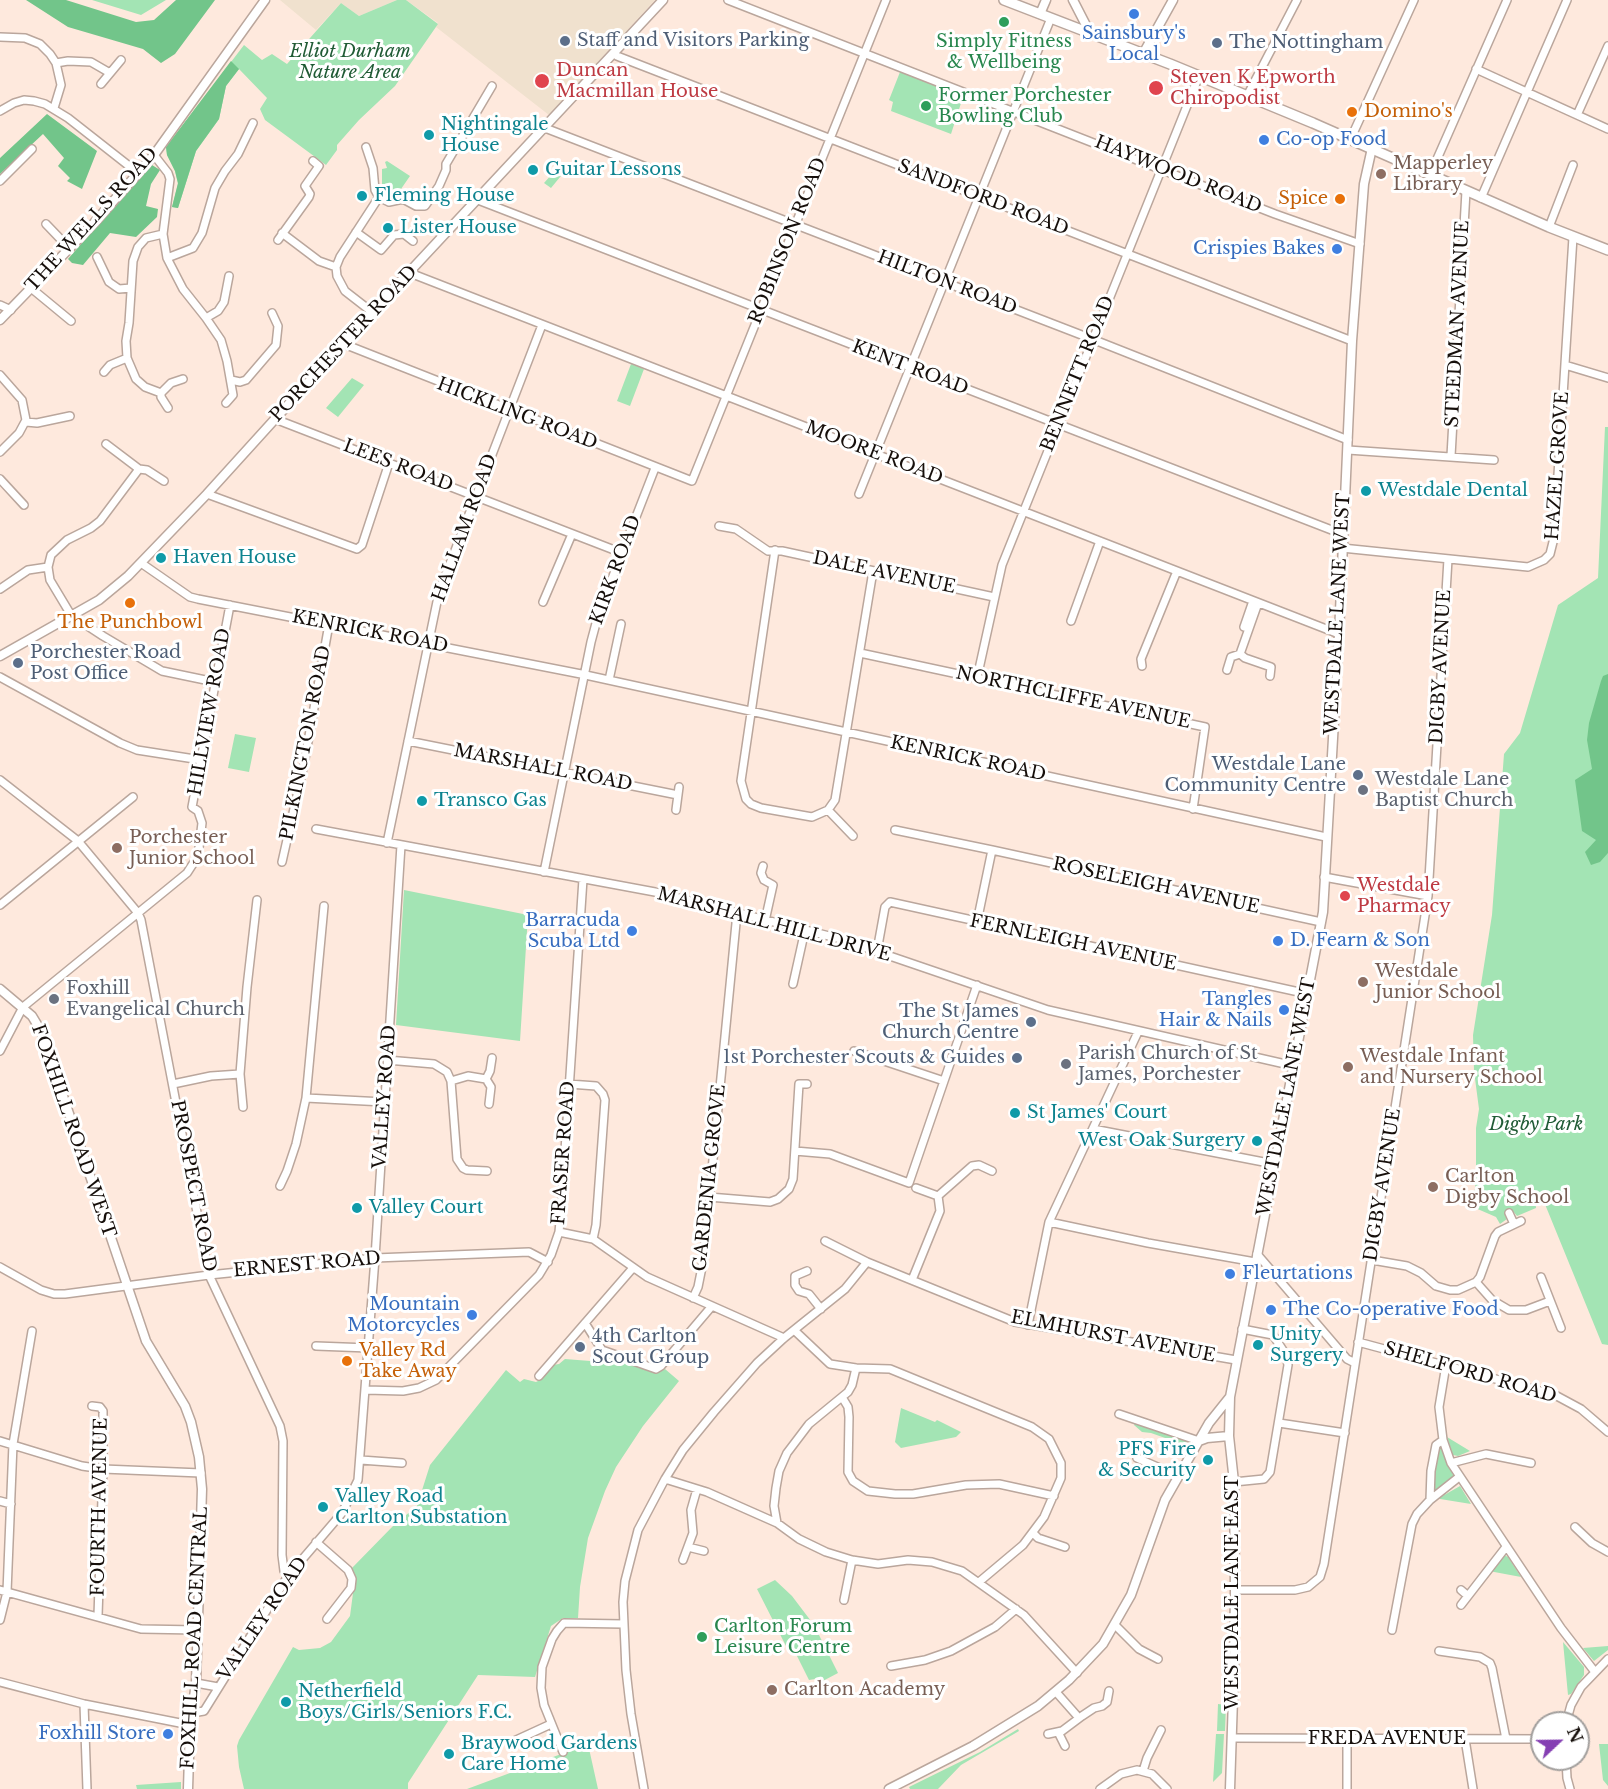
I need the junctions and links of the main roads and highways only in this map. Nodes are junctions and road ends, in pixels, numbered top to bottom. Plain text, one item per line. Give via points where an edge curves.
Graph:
1 (1004, 0) edge
2 (1608, 250) edge

1 - 2 main road via 1351,138 1481,198

